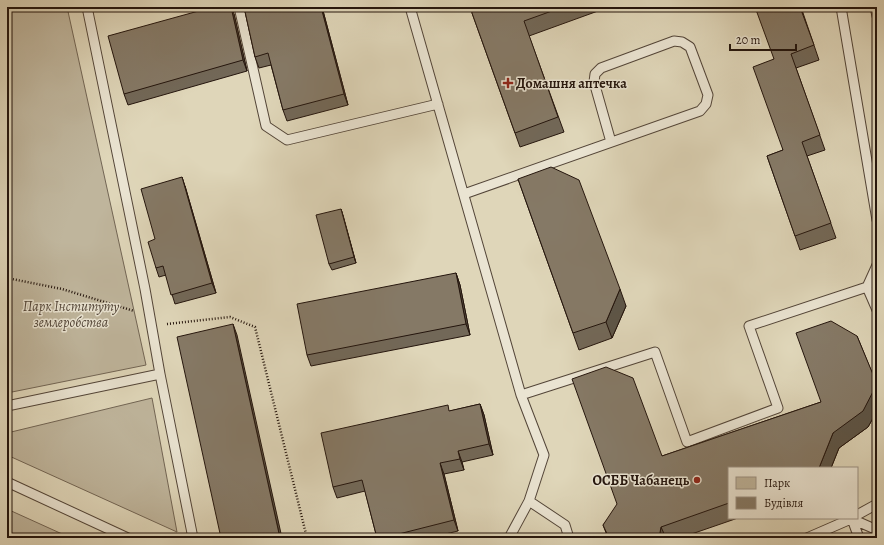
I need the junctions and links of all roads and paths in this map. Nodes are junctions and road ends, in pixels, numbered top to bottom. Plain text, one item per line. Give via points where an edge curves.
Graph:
1 (87, 7) edge
2 (239, 7) edge
3 (410, 7) edge
4 (841, 7) edge
5 (875, 7) edge
6 (877, 16) edge
7 (438, 104) junction
8 (611, 142) junction
9 (464, 194) junction
10 (877, 220) edge
11 (877, 265) edge
12 (7, 278) edge
13 (867, 286) junction
14 (877, 310) edge
15 (150, 316) junction
16 (151, 326) junction
17 (160, 374) junction
18 (521, 395) junction
19 (7, 406) edge
20 (7, 482) edge
21 (529, 501) junction
22 (877, 504) edge
23 (858, 515) edge
24 (850, 519) edge
25 (854, 519) edge
26 (858, 519) edge
27 (877, 530) edge
28 (128, 538) edge
29 (193, 538) edge
30 (307, 538) edge
31 (509, 538) edge
32 (569, 538) edge
33 (807, 538) edge
34 (859, 538) edge

1 - 15 lane
2 - 7 lane via 266,126 287,140
3 - 7 lane
4 - 10 lane
5 - 6 lane
7 - 9 lane
8 - 8 lane via 700,111 706,104 708,96 690,47 674,41 601,68 595,74 594,82
8 - 9 lane
9 - 18 lane
11 - 13 lane
12 - 15 path via 62,289
13 - 14 lane
13 - 18 lane via 750,326 778,408 687,442 655,352
15 - 16 lane
16 - 17 lane
16 - 30 path via 230,316 255,328
17 - 19 lane
17 - 29 lane
18 - 21 lane via 544,455
20 - 28 lane
21 - 31 lane
21 - 32 lane via 565,525
22 - 23 lane
24 - 33 lane
25 - 34 lane
26 - 27 lane

